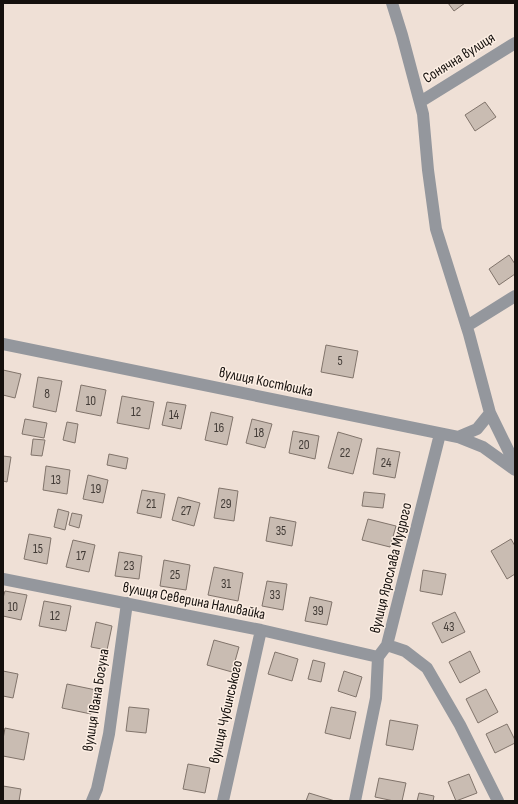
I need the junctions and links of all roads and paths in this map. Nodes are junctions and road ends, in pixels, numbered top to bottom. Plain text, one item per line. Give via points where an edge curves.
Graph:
1 (392, 3) edge
2 (515, 43) edge
3 (420, 102) junction
4 (515, 296) edge
5 (466, 326) junction
6 (3, 344) edge
7 (490, 413) junction
8 (440, 434) junction
9 (458, 437) junction
10 (515, 464) edge
11 (515, 470) edge
12 (3, 579) edge
13 (127, 603) junction
14 (261, 630) junction
15 (388, 645) junction
16 (378, 657) junction
17 (92, 801) edge
18 (223, 801) edge
19 (355, 801) edge
20 (498, 801) edge

1 - 3 street
2 - 3 street, Сонячна вулиця
3 - 5 street via 424,114 436,229
4 - 5 street
5 - 7 street
6 - 8 street, вулиця Костюшка
7 - 9 street via 477,429
7 - 10 street
8 - 9 street, вулиця Костюшка
8 - 15 street, вулиця Ярослава Мудрого
9 - 11 street, вулиця Костюшка via 483,447
12 - 13 street, вулиця Северина Наливайка
13 - 14 street, вулиця Северина Наливайка
13 - 17 street, вулиця Івана Богуна via 109,734
14 - 16 street, вулиця Северина Наливайка
14 - 18 street, вулиця Чубинського
15 - 16 street, вулиця Ярослава Мудрого
15 - 20 street via 405,652 427,668 460,724
16 - 19 street, вулиця Ярослава Мудрого via 376,698

